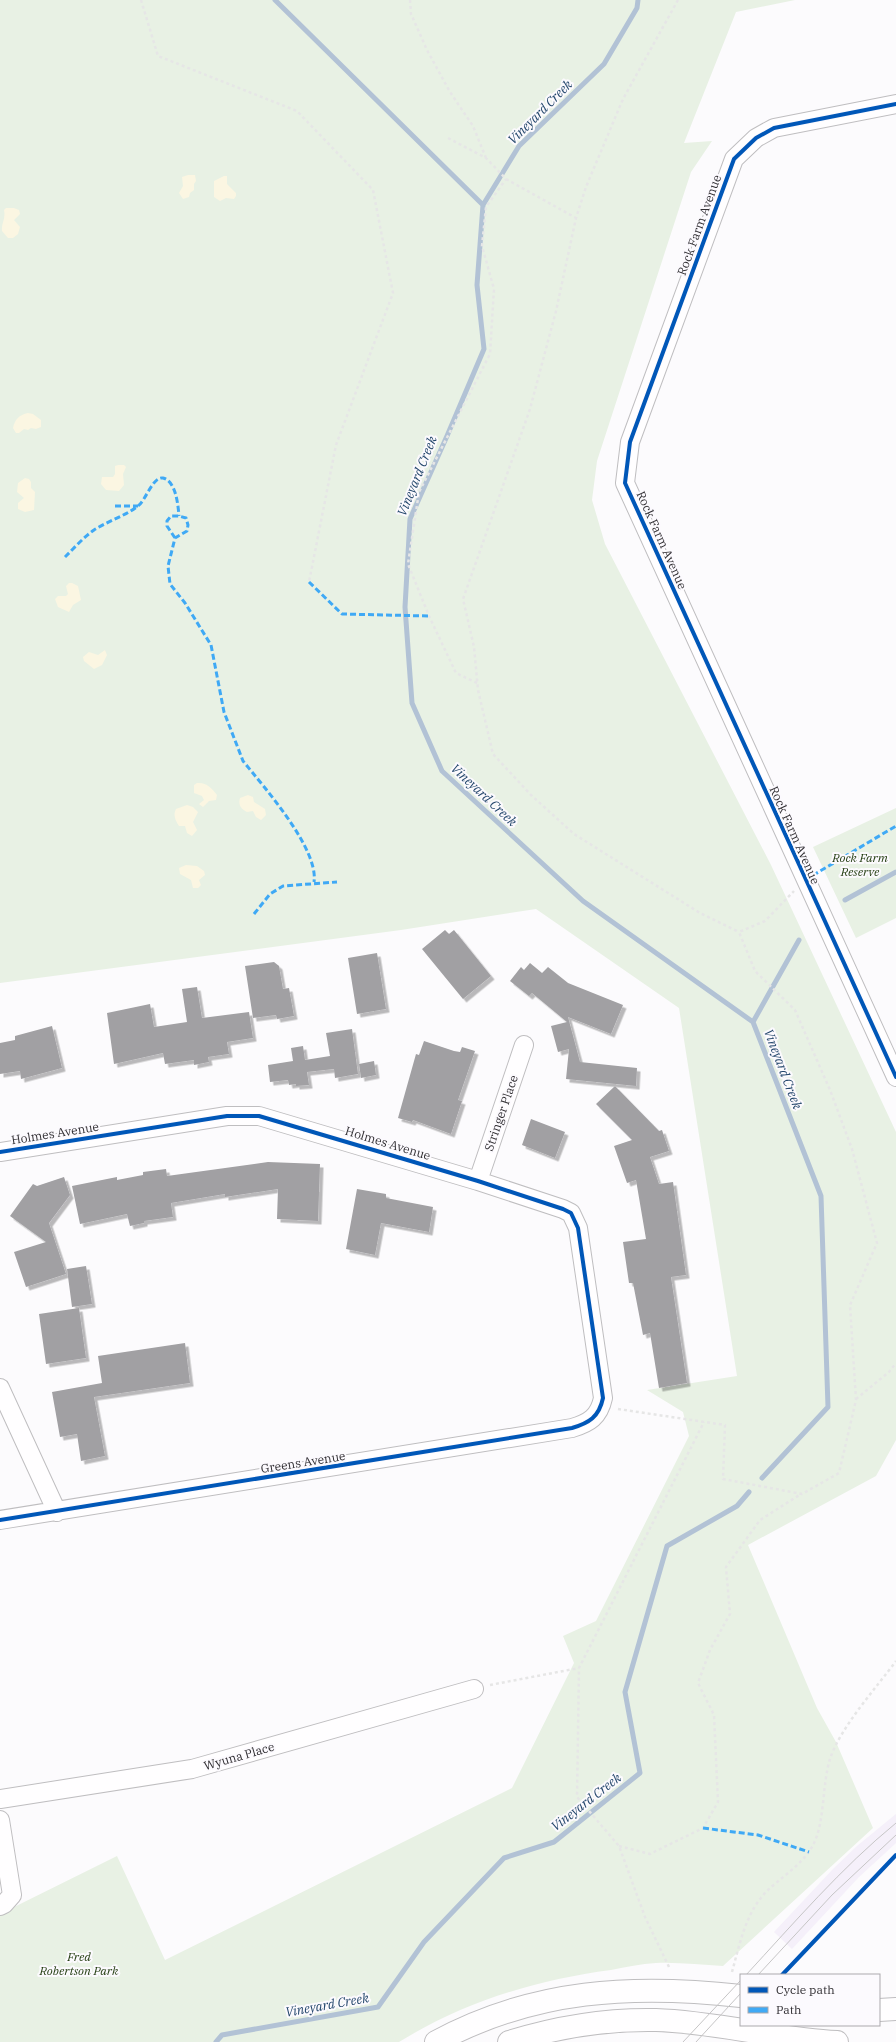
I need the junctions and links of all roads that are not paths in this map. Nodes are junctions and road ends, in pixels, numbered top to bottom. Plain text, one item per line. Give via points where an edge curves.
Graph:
1 (896, 104) edge
2 (524, 1045) dead end
3 (896, 1077) edge
4 (0, 1152) edge
5 (478, 1181) junction
6 (0, 1388) edge
7 (609, 1408) joint
8 (57, 1512) junction
9 (0, 1520) edge
10 (474, 1689) road end
11 (0, 1799) edge
12 (0, 1820) edge
13 (0, 1906) edge
14 (740, 1996) edge
15 (896, 2009) edge
16 (880, 2010) edge
17 (436, 2042) edge
18 (509, 2042) edge
19 (837, 2042) edge

1 - 3 street, Rock Farm Avenue via 774,128 756,138 734,159 632,435 625,483
2 - 5 street, Stringer Place
4 - 5 street, Holmes Avenue via 227,1116 259,1116
5 - 7 street, Holmes Avenue via 571,1213 580,1240 602,1387
6 - 8 street
7 - 8 street, Greens Avenue via 591,1421 572,1428
8 - 9 street, Greens Avenue
10 - 11 street, Wyuna Place via 192,1769
12 - 13 street via 12,1895
14 - 17 main road via 640,1989 579,1995 550,2000 495,2016
15 - 16 main road
18 - 19 main road via 537,2033 596,2022 657,2020

